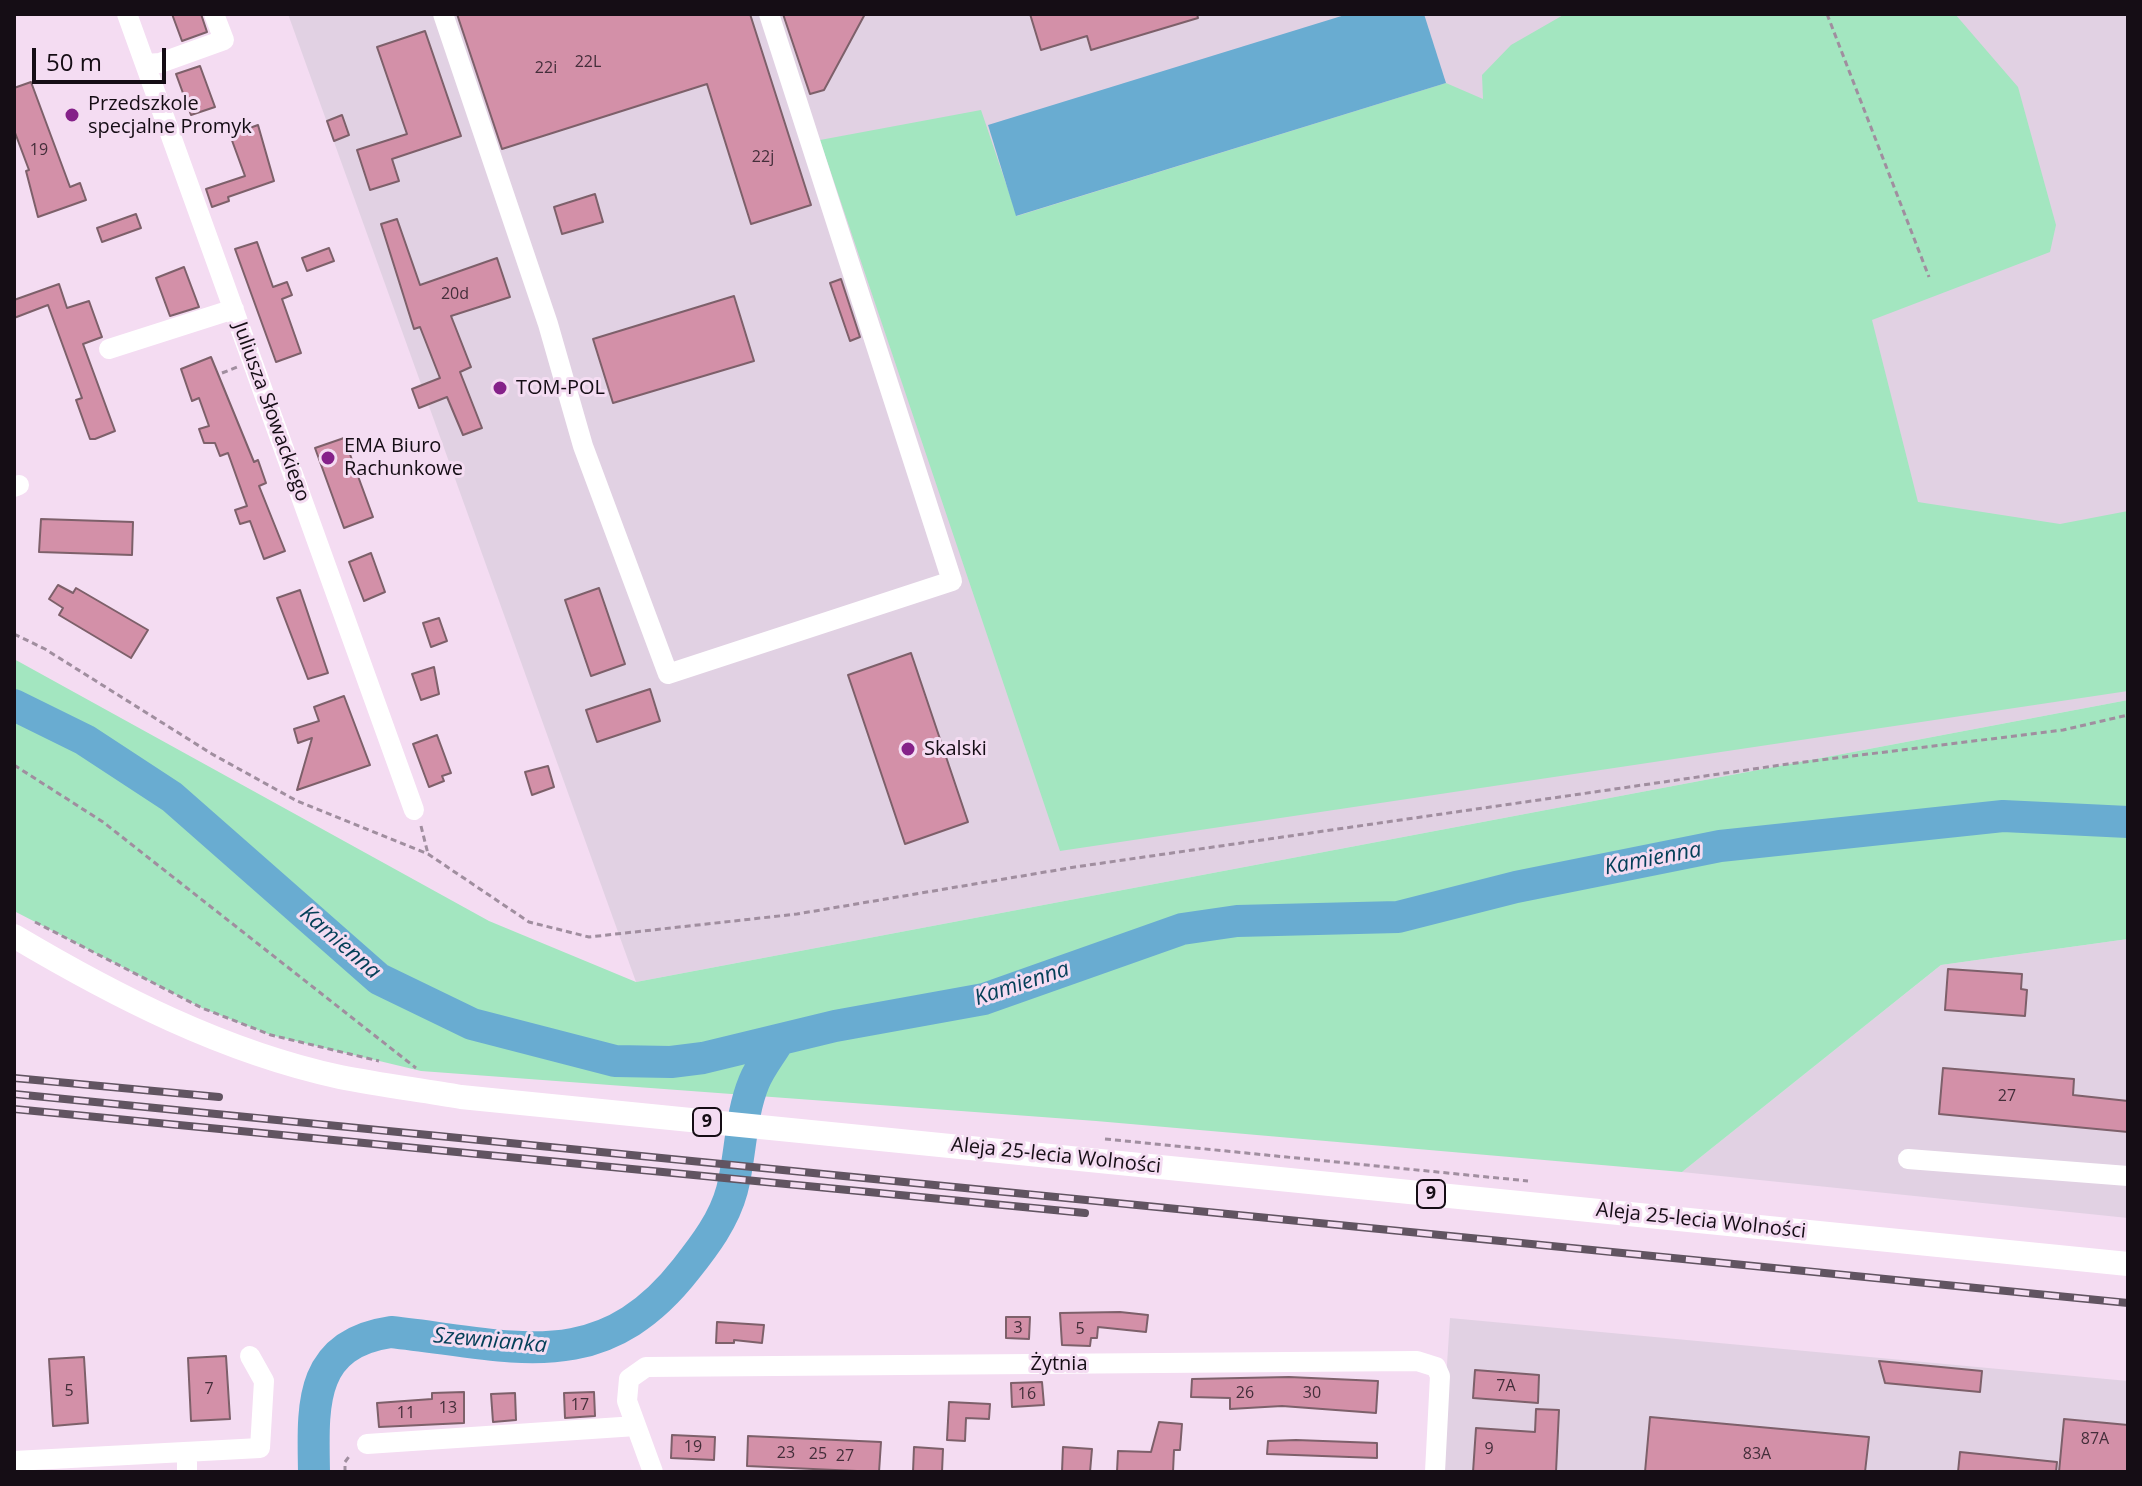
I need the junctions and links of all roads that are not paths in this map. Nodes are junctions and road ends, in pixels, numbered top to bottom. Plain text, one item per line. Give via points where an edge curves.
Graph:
1 (127, 14) edge
2 (214, 14) edge
3 (443, 14) edge
4 (769, 14) edge
5 (146, 64) junction
6 (234, 309) junction
7 (109, 349) dead end
8 (414, 810) road end
9 (21, 927) edge
10 (1908, 1159) dead end
11 (2128, 1176) edge
12 (2128, 1264) edge
13 (250, 1356) dead end
14 (636, 1426) junction
15 (367, 1444) dead end
16 (14, 1461) edge
17 (187, 1462) edge
18 (653, 1472) edge
19 (1435, 1472) edge

1 - 5 street, Juliusza Słowackiego
2 - 5 street via 224,40
3 - 4 street via 548,324 583,446 668,674 952,581
5 - 6 street, Juliusza Słowackiego
6 - 7 street
6 - 8 street, Juliusza Słowackiego
9 - 12 main road, Aleja 25-lecia Wolności / 9 via 76,973 263,1055 338,1077 461,1097
10 - 11 street
13 - 17 street via 264,1381 260,1448
14 - 15 street
14 - 18 street
14 - 19 street, Żytnia via 627,1384 633,1374 653,1367 1421,1361 1436,1367 1440,1376
16 - 17 street

